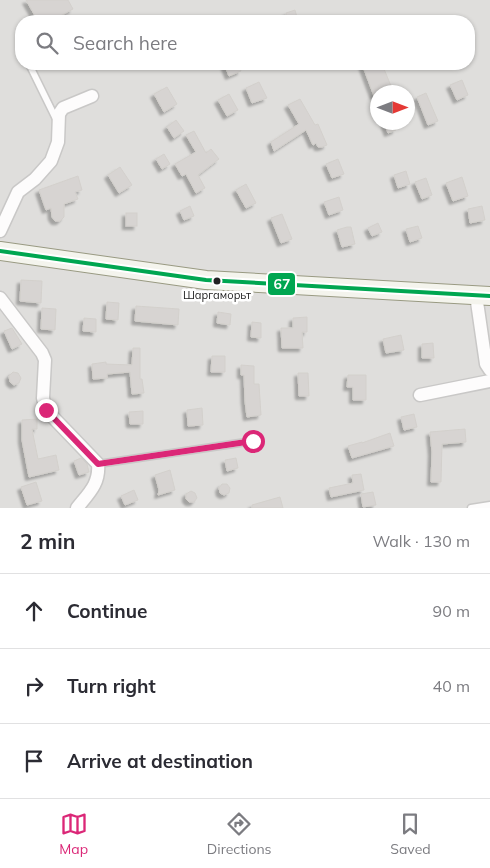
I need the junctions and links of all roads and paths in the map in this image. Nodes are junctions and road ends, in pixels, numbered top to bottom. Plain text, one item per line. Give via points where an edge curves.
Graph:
1 (32, 70) edge
2 (92, 96) dead end
3 (58, 123) junction
4 (0, 231) edge
5 (0, 251) edge
6 (483, 295) edge
7 (0, 298) edge
8 (490, 370) edge
9 (490, 381) edge
10 (420, 395) dead end
11 (253, 441) dead end
12 (98, 464) junction
13 (490, 505) edge
14 (77, 508) edge
15 (471, 508) edge

1 - 3 lane
2 - 3 street via 64,108
3 - 4 street via 58,142 51,162 18,192
5 - 6 main road via 206,280
6 - 8 street via 486,364
7 - 12 street via 45,360 43,398 46,410
9 - 10 street
11 - 12 lane
12 - 14 street via 99,474 93,489
13 - 15 lane

